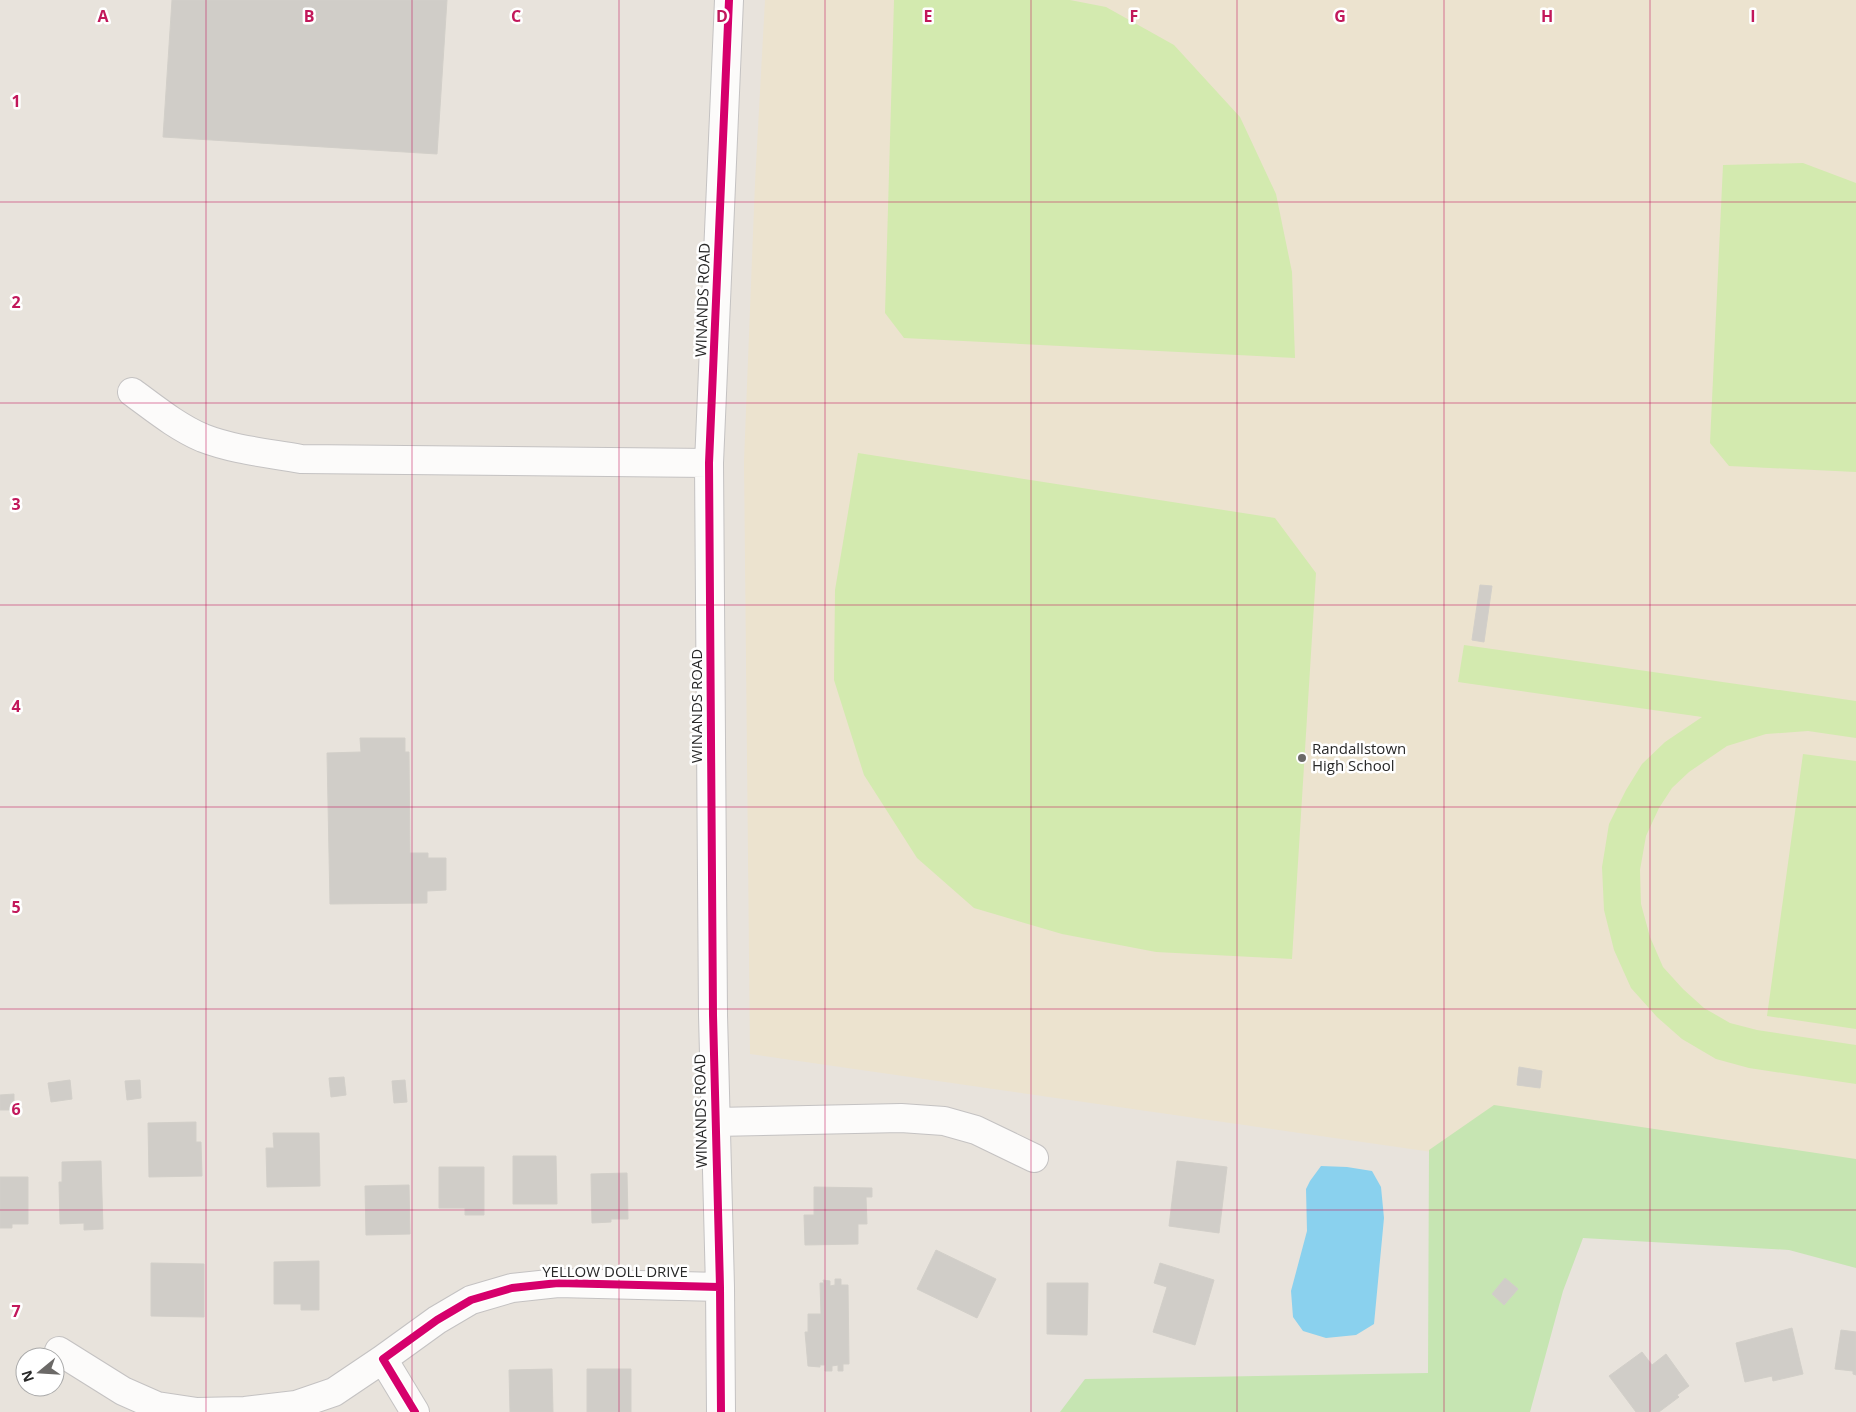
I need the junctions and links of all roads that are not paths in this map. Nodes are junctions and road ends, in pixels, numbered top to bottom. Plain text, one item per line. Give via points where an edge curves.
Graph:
1 (729, 0) edge
2 (132, 392) dead end
3 (709, 463) junction
4 (715, 1122) junction
5 (1034, 1158) dead end
6 (720, 1286) junction
7 (65, 1355) edge
8 (383, 1359) junction
9 (415, 1412) edge
10 (721, 1412) edge

1 - 3 street, WINANDS ROAD
2 - 3 street via 203,438 301,459
3 - 4 street, WINANDS ROAD
4 - 5 street via 900,1118 944,1121 976,1130
4 - 6 street, WINANDS ROAD
6 - 8 street, YELLOW DOLL DRIVE via 558,1283 512,1288 471,1300
6 - 10 street, WINANDS ROAD
7 - 8 street, YELLOW DOLL DRIVE via 123,1391 157,1406 197,1412 296,1405 334,1392
8 - 9 street

